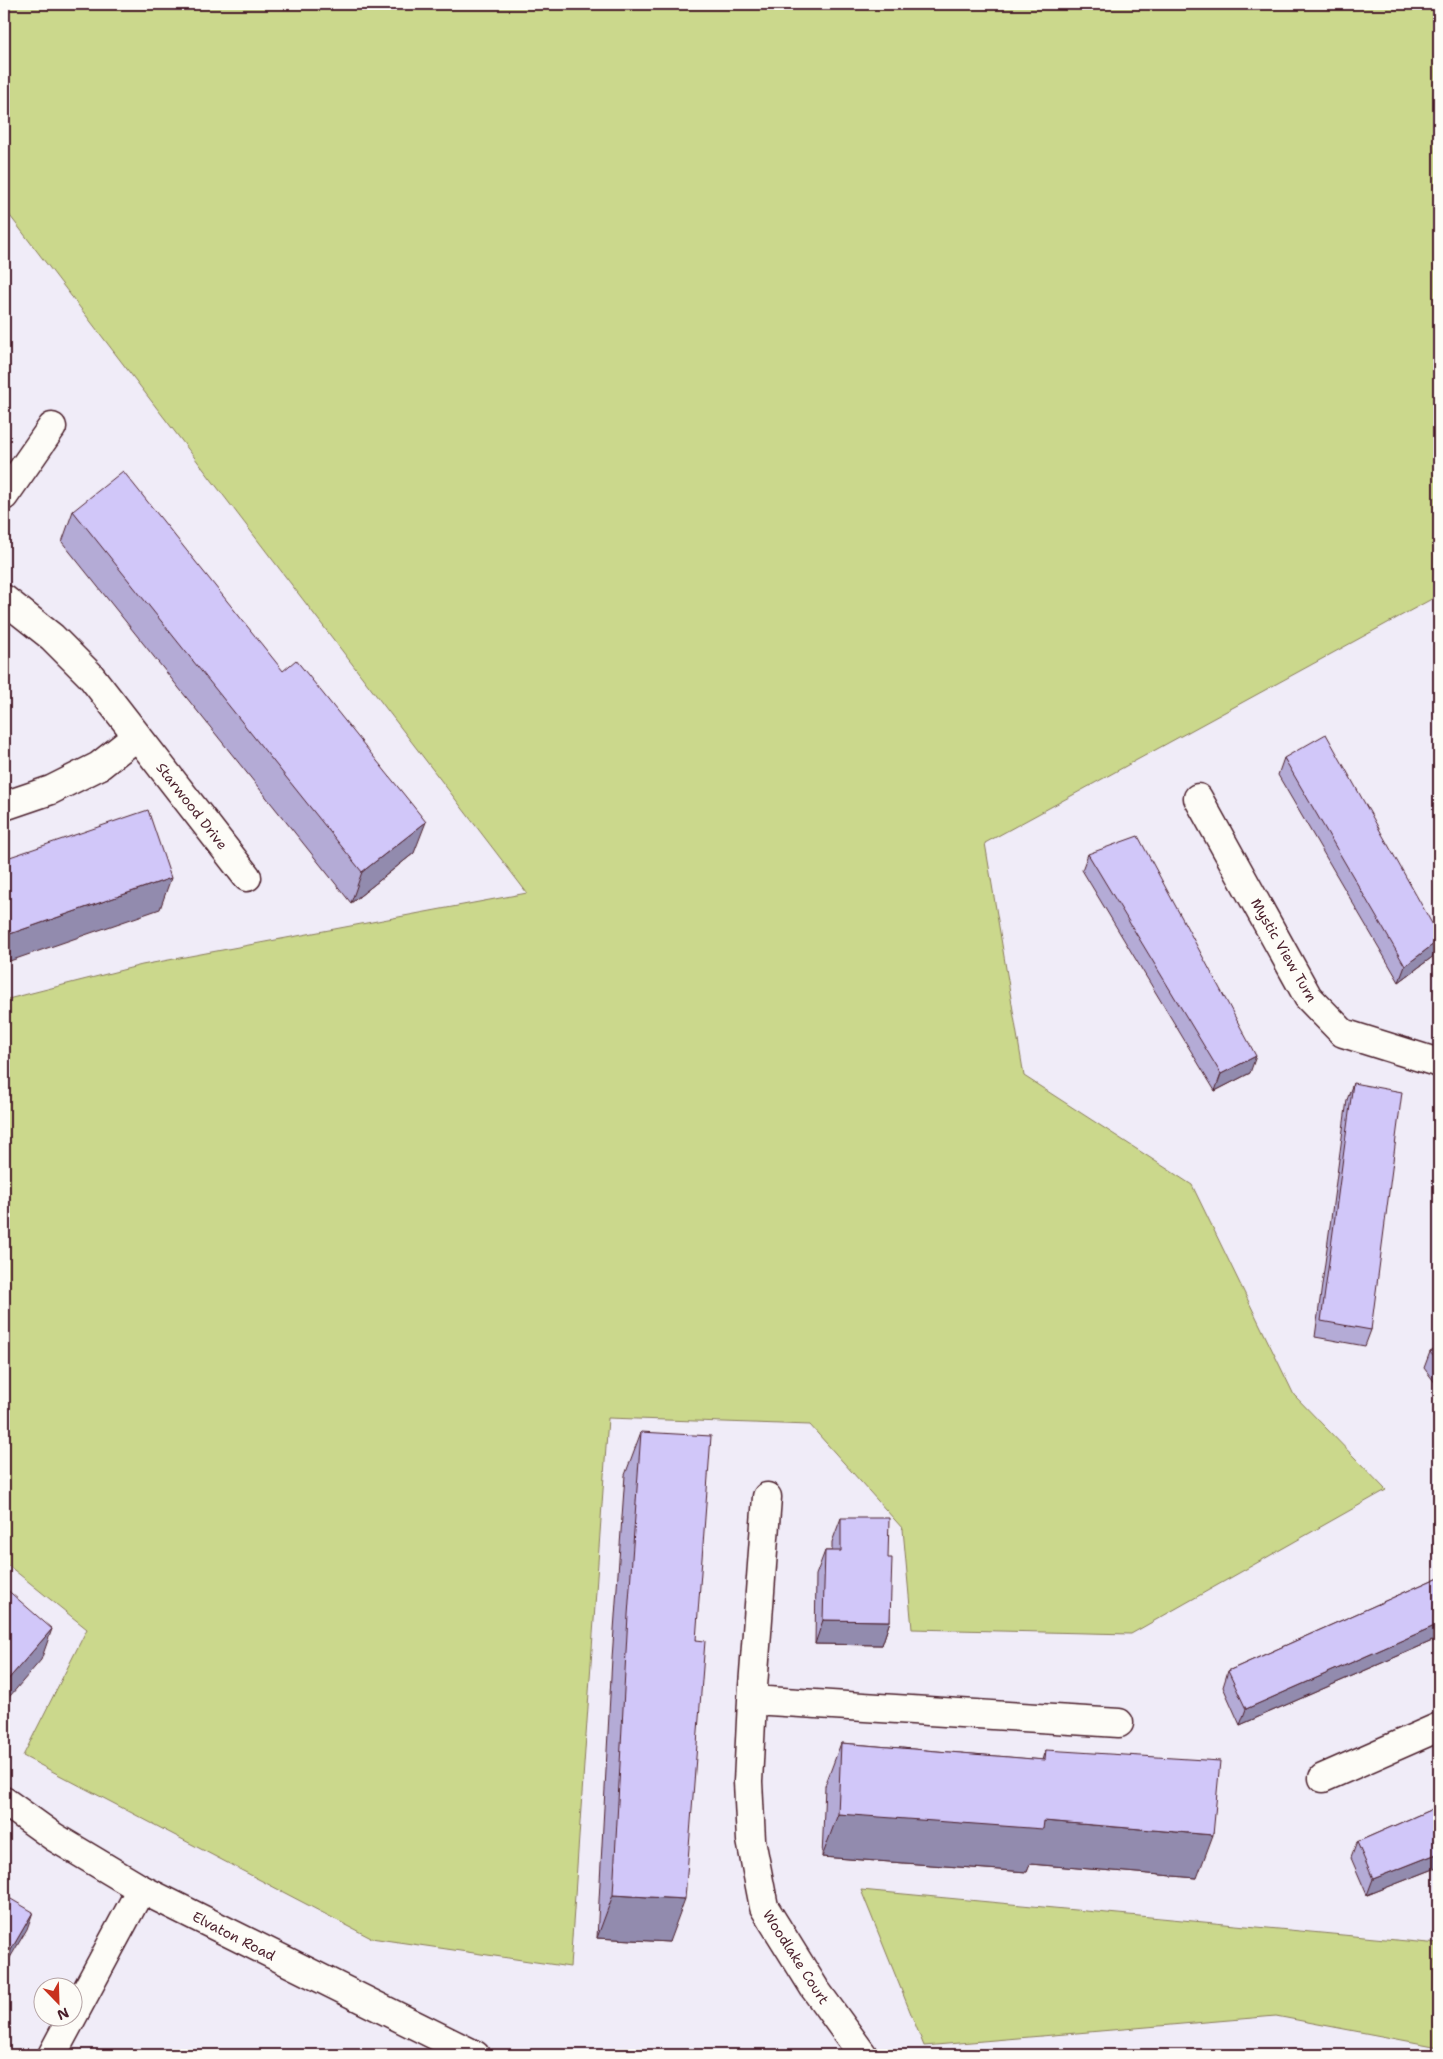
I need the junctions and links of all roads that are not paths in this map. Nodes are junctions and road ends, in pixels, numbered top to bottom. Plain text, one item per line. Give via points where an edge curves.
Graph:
1 (52, 427) dead end
2 (4, 496) edge
3 (4, 598) edge
4 (137, 736) junction
5 (1198, 798) dead end
6 (4, 806) edge
7 (247, 877) dead end
8 (1439, 1063) edge
9 (767, 1497) dead end
10 (752, 1700) junction
11 (1119, 1723) dead end
12 (1439, 1727) edge
13 (1323, 1778) dead end
14 (4, 1801) edge
15 (141, 1890) junction
16 (52, 2055) edge
17 (475, 2055) edge
18 (863, 2055) edge

1 - 2 street
3 - 4 street, Starwood Drive via 52,637 90,675
4 - 6 street via 98,766 51,790
4 - 7 street, Starwood Drive
5 - 8 street, Mystic View Turn via 1308,997 1343,1033
9 - 10 street, Woodlake Court
10 - 11 street
10 - 18 street, Woodlake Court via 748,1782 751,1840 764,1907 815,1989
12 - 13 street
14 - 15 street, Elvaton Road via 54,1837
15 - 16 street
15 - 17 street, Elvaton Road

